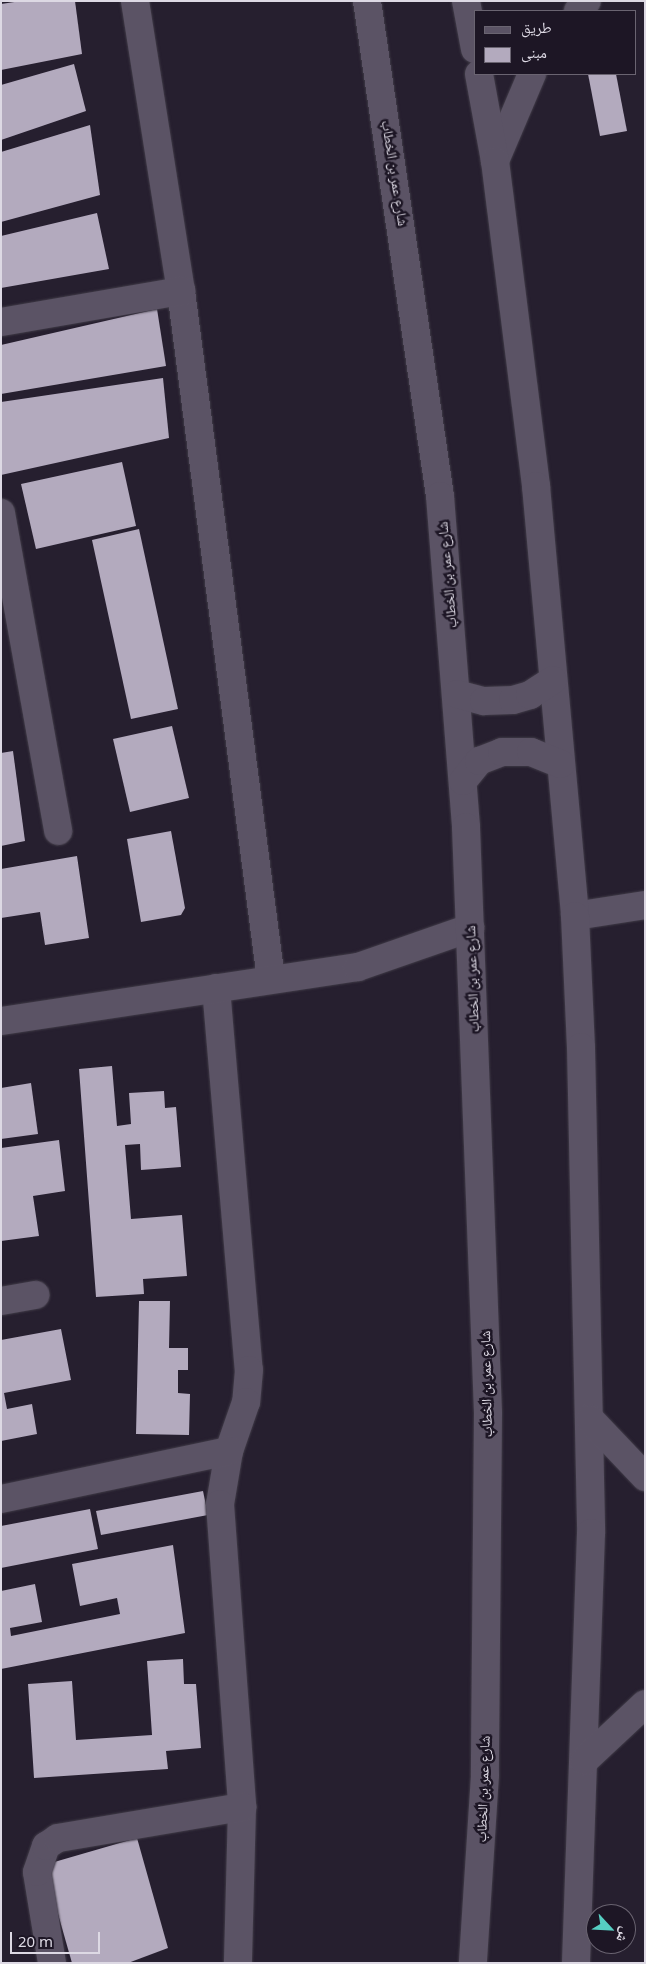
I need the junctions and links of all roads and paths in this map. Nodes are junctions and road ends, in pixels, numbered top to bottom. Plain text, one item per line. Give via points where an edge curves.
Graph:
1 (135, 1) edge
2 (367, 1) edge
3 (466, 1) edge
4 (473, 38) edge
5 (479, 75) edge
6 (532, 75) edge
7 (495, 161) junction
8 (181, 291) junction
9 (1, 322) edge
10 (1, 513) edge
11 (4, 545) edge
12 (554, 680) junction
13 (457, 694) junction
14 (561, 764) junction
15 (463, 781) junction
16 (58, 831) dead end
17 (645, 905) edge
18 (575, 916) junction
19 (470, 928) junction
20 (271, 979) junction
21 (216, 988) junction
22 (1, 1021) edge
23 (35, 1295) dead end
24 (1, 1301) edge
25 (590, 1419) junction
26 (229, 1451) junction
27 (645, 1477) edge
28 (1, 1499) edge
29 (645, 1704) edge
30 (584, 1761) junction
31 (242, 1807) junction
32 (52, 1963) edge
33 (238, 1963) edge
34 (473, 1963) edge
35 (576, 1963) edge

1 - 8 street
2 - 13 street, شارع عمر بن الخطاب via 426,381
3 - 4 street
5 - 7 street
6 - 7 street
7 - 12 street via 536,486
8 - 9 street
8 - 20 street
10 - 11 street
11 - 16 street
12 - 13 street via 530,695 513,700 484,701
12 - 14 street
13 - 15 street, شارع عمر بن الخطاب
14 - 15 street via 531,752 502,752 478,761
14 - 18 street
15 - 19 street, شارع عمر بن الخطاب
17 - 18 street
18 - 25 street
19 - 20 street via 358,967
19 - 34 street, شارع عمر بن الخطاب via 488,1413 485,1775
20 - 21 street
21 - 22 street
21 - 26 street via 248,1370 246,1402
23 - 24 street
25 - 27 street
25 - 30 street
26 - 28 street
26 - 31 street via 220,1504
29 - 30 street
30 - 35 street
31 - 32 street via 58,1838 46,1846 37,1872
31 - 33 street

